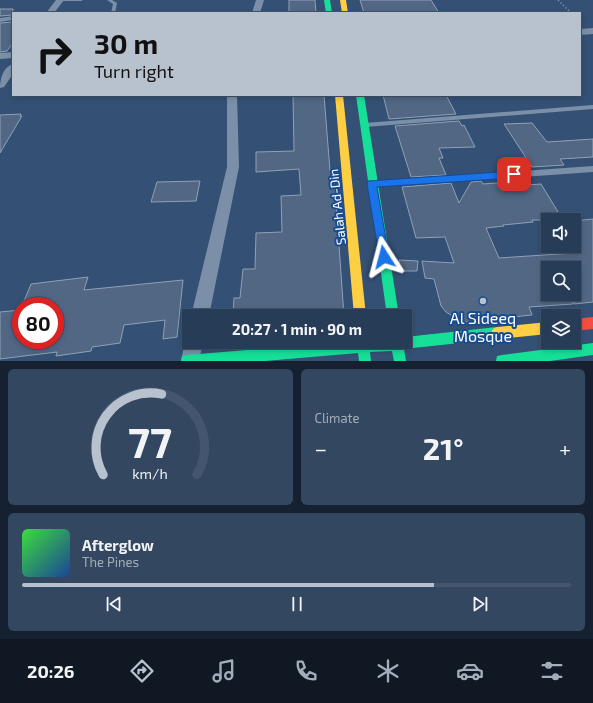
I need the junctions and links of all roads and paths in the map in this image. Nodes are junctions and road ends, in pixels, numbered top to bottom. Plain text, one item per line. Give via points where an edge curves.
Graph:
1 (60, 0) edge
2 (81, 0) edge
3 (109, 0) edge
4 (260, 0) edge
5 (327, 0) edge
6 (343, 0) edge
7 (558, 0) edge
8 (51, 12) edge
9 (113, 12) edge
10 (256, 12) edge
11 (329, 12) edge
12 (345, 12) edge
13 (570, 12) edge
14 (12, 18) edge
15 (0, 20) edge
16 (593, 31) edge
17 (581, 32) edge
18 (12, 55) edge
19 (0, 56) edge
20 (12, 67) edge
21 (0, 85) edge
22 (232, 96) edge
23 (339, 96) edge
24 (360, 96) edge
25 (593, 107) edge
26 (365, 125) junction
27 (593, 169) edge
28 (372, 184) junction
29 (202, 309) edge
30 (359, 309) edge
31 (392, 309) edge
32 (593, 323) edge
33 (581, 324) edge
34 (541, 329) edge
35 (412, 342) edge
36 (192, 349) edge
37 (309, 349) edge
38 (363, 349) edge
39 (398, 349) edge
40 (593, 349) edge
41 (190, 360) edge
42 (186, 361) edge
43 (364, 361) edge
44 (400, 361) edge
45 (502, 361) edge

1 - 2 lane
1 - 8 street
3 - 9 lane via 115,3
4 - 10 street
5 - 11 main road
6 - 12 main road
7 - 13 path
14 - 15 street
16 - 17 street
18 - 19 street
20 - 21 street
22 - 29 street via 233,168
23 - 30 main road, Salah Ad-Din
24 - 26 main road
25 - 26 lane
26 - 28 main road
27 - 28 lane
28 - 31 main road
32 - 33 main road
34 - 35 main road
36 - 41 street
37 - 41 main road
38 - 43 main road
39 - 44 main road
40 - 45 main road
41 - 42 main road

